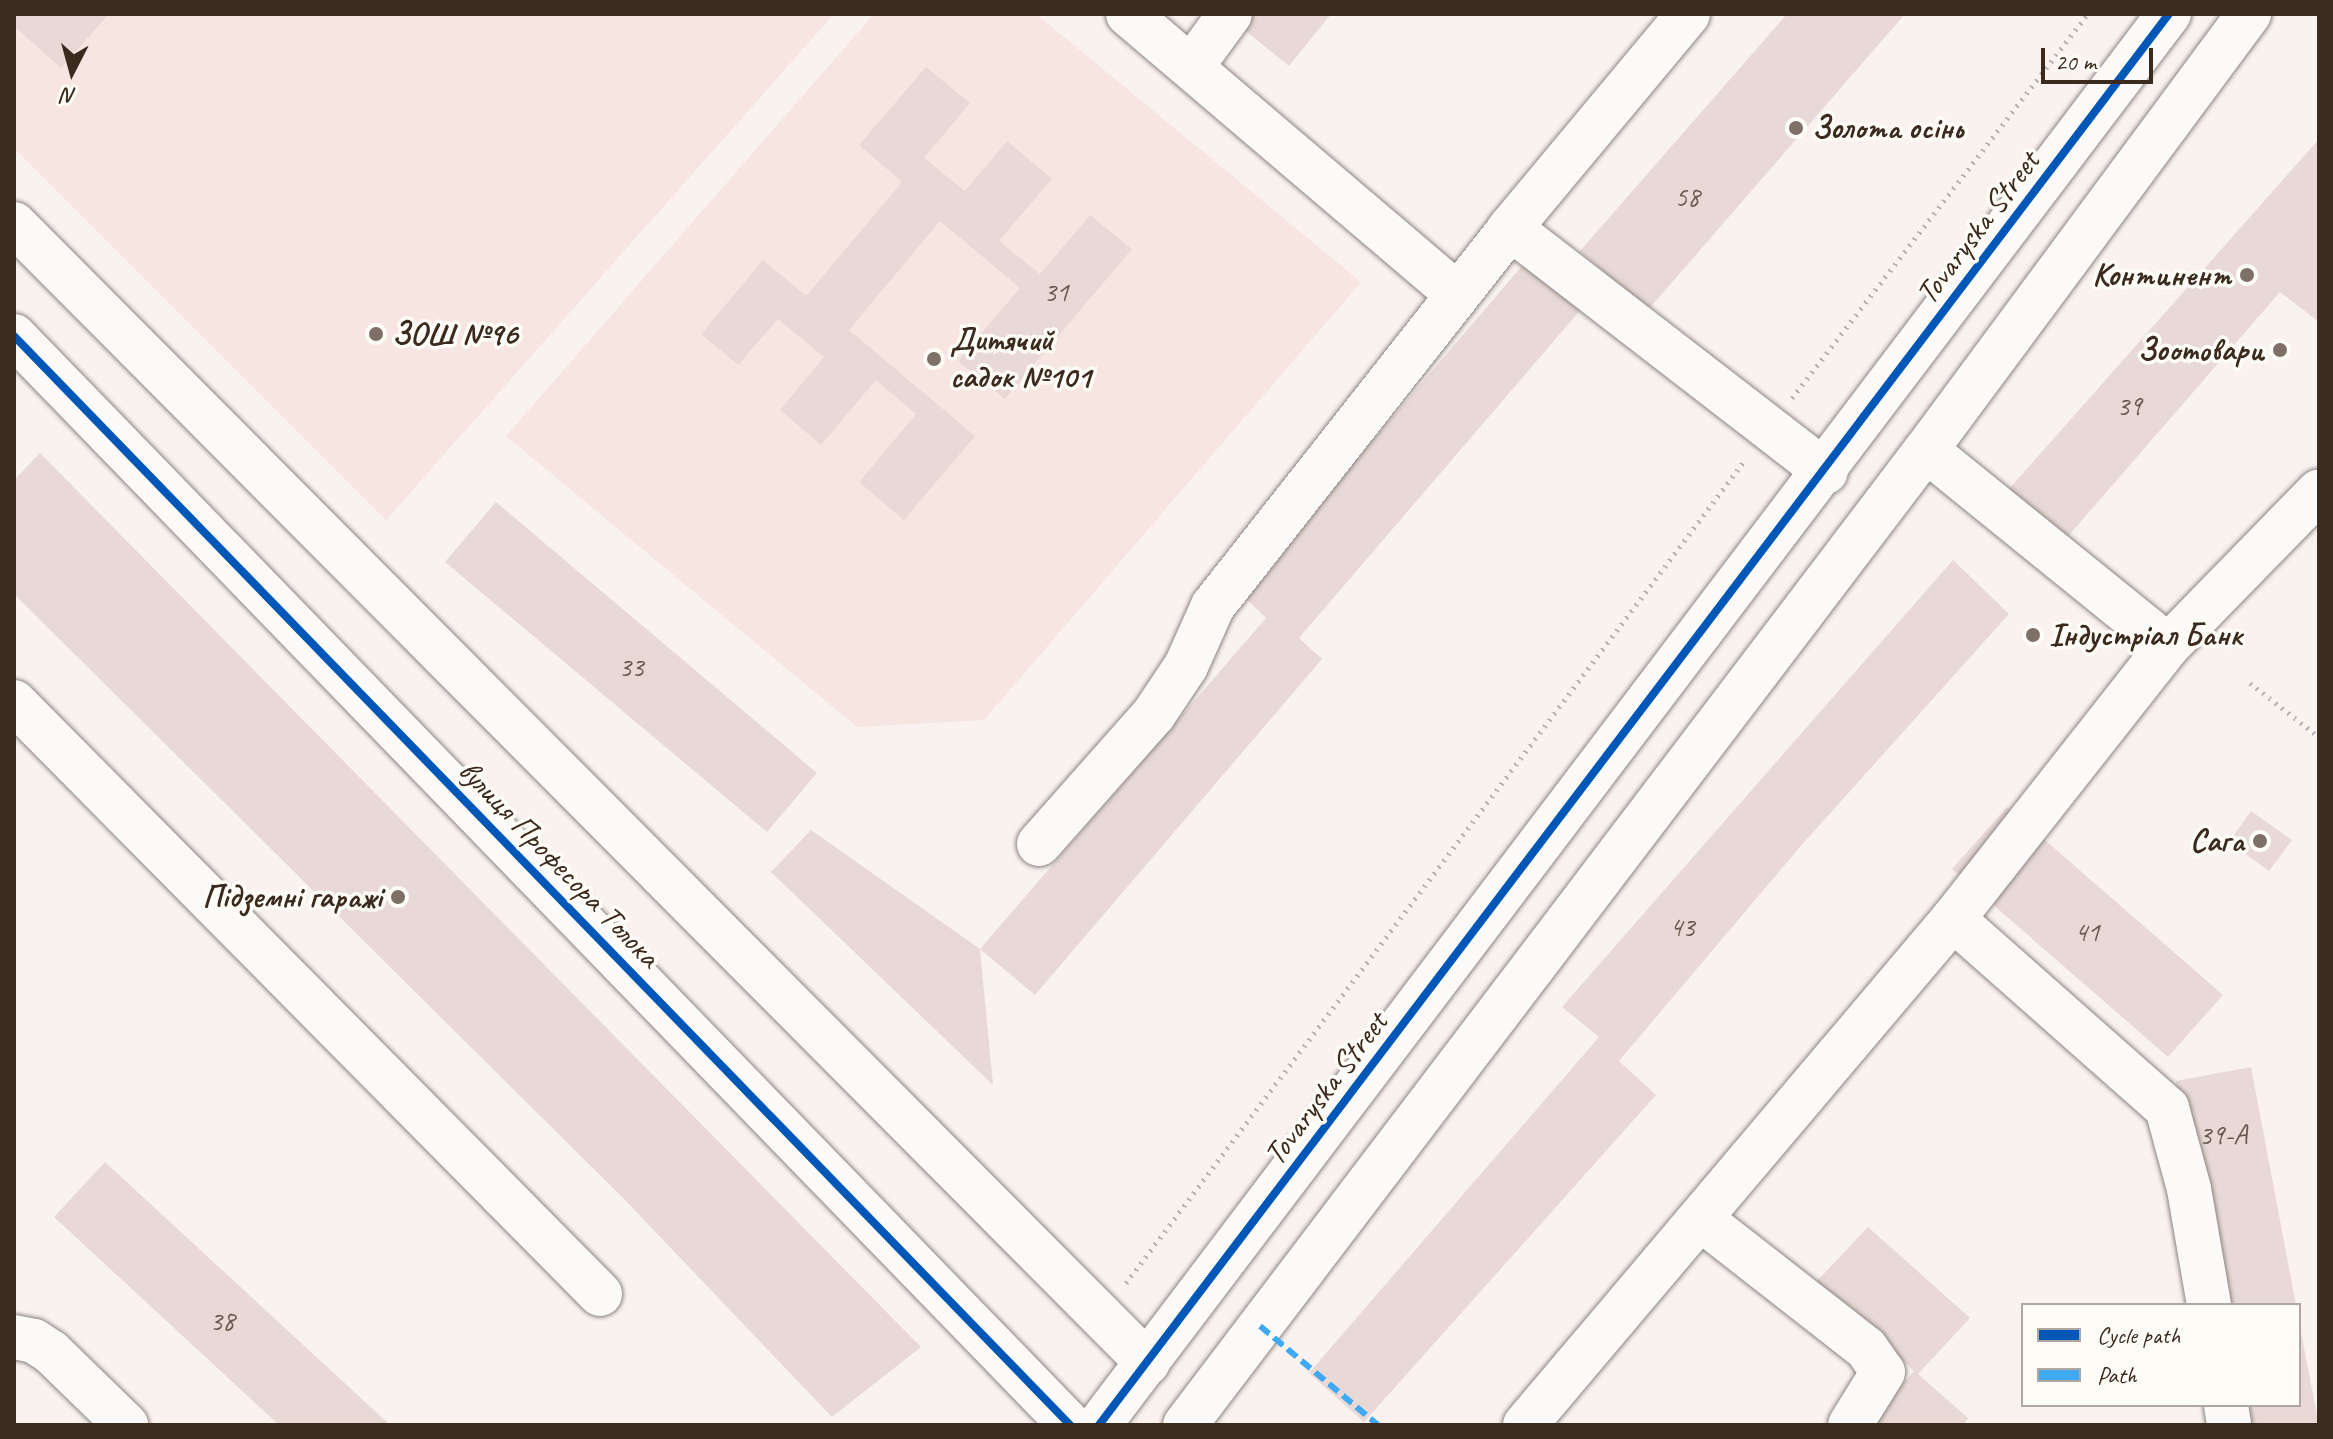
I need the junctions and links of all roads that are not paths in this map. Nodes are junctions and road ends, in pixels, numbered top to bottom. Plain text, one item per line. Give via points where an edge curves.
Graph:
1 (1128, 14) edge
2 (1230, 14) edge
3 (1688, 14) edge
4 (2169, 14) edge
5 (2249, 14) edge
6 (1192, 66) junction
7 (14, 224) edge
8 (1510, 228) junction
9 (1457, 294) junction
10 (14, 336) edge
11 (1926, 450) junction
12 (1826, 472) junction
13 (2319, 491) edge
14 (2168, 646) junction
15 (14, 702) edge
16 (1039, 844) dead end
17 (1953, 919) junction
18 (1702, 1220) junction
19 (600, 1294) dead end
20 (2209, 1303) edge
21 (14, 1337) edge
22 (1148, 1363) junction
23 (1195, 1420) edge
24 (126, 1425) edge
25 (1070, 1425) edge
26 (1099, 1425) edge
27 (1525, 1425) edge
28 (1850, 1425) edge

1 - 6 street
2 - 6 street
3 - 8 street
4 - 12 street, Tovaryska Street
5 - 11 street
6 - 9 street
7 - 22 street
8 - 9 street
8 - 12 street
9 - 16 street via 1213,606 1186,666 1154,714
10 - 25 street, вулиця Професора Толока
11 - 14 street
11 - 23 street
12 - 22 street, Tovaryska Street
13 - 14 street
14 - 17 street
15 - 19 street
17 - 18 street
17 - 20 street via 2167,1108 2189,1189
18 - 27 street
18 - 28 street via 1866,1348 1883,1372
21 - 24 street via 51,1352
22 - 26 street, Tovaryska Street

